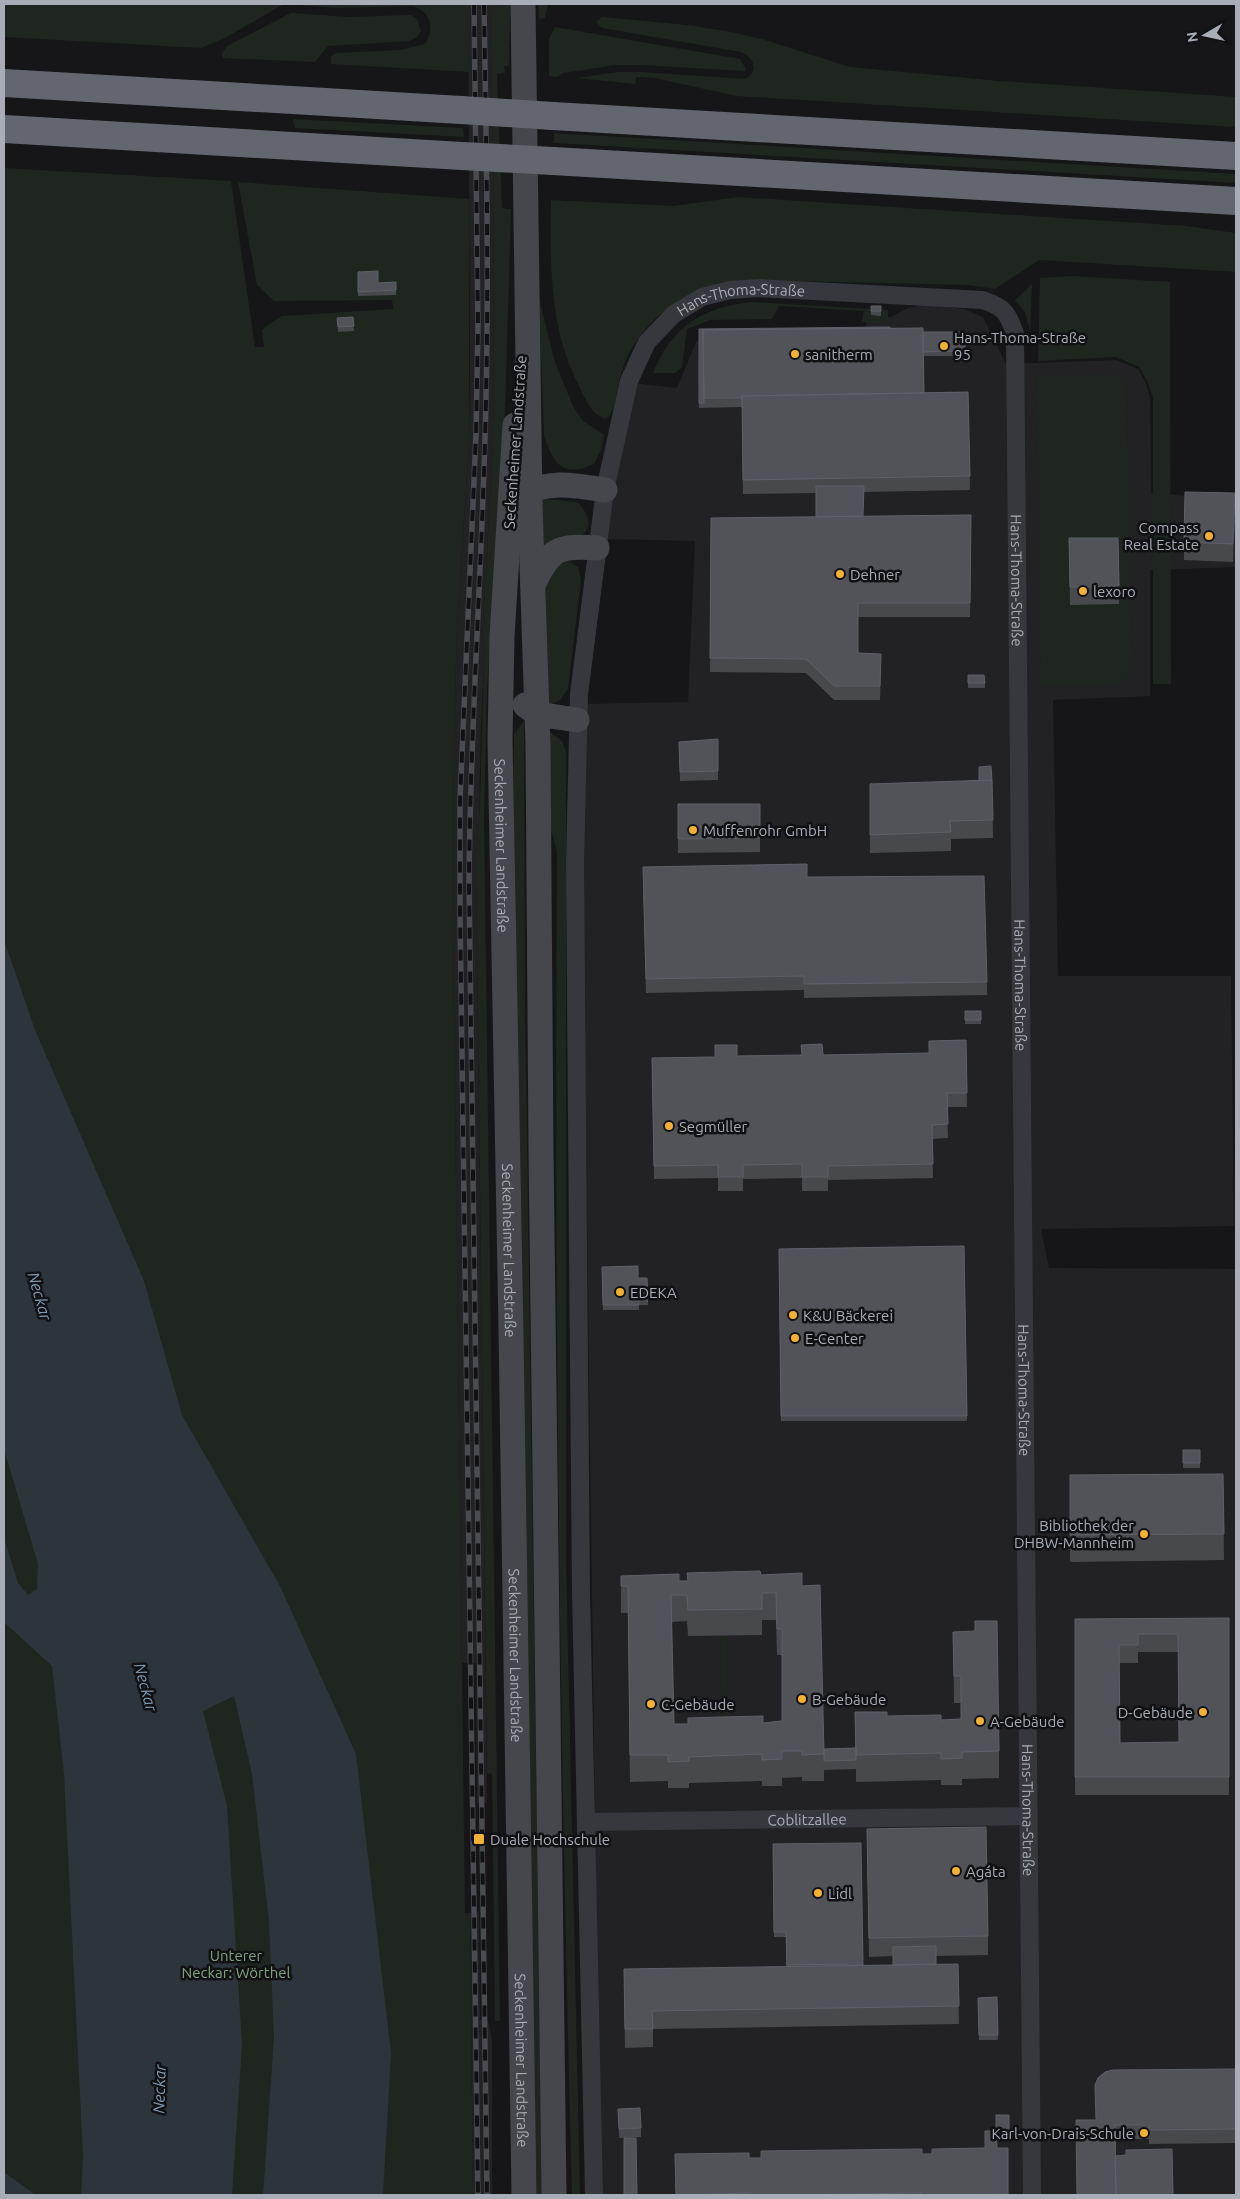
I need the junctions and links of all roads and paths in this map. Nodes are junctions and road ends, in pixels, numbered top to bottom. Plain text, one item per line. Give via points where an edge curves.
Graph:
1 (523, 4) edge
2 (4, 83) edge
3 (4, 129) edge
4 (1236, 156) edge
5 (1236, 201) edge
6 (527, 308) junction
7 (530, 439) junction
8 (565, 483) junction
9 (606, 490) junction
10 (520, 493) junction
11 (597, 548) junction
12 (532, 585) junction
13 (502, 637) junction
14 (537, 714) junction
15 (577, 720) junction
16 (1028, 1816) junction
17 (587, 1822) junction
18 (524, 2195) edge
19 (554, 2195) edge
20 (594, 2195) edge
21 (1032, 2195) edge

1 - 6 main road, Seckenheimer Landstraße
2 - 4 highway, bridge
3 - 5 highway, bridge
6 - 7 main road, Seckenheimer Landstraße
6 - 10 main road, Seckenheimer Landstraße via 519,368
7 - 8 main road via 544,461
7 - 10 main road, Seckenheimer Landstraße
8 - 9 main road
8 - 10 main road
9 - 11 street
9 - 16 street, Hans-Thoma-Straße via 629,380 647,342 674,314 702,297 758,288 983,300 1000,306 1010,318 1015,334 1020,700
10 - 12 main road, Seckenheimer Landstraße
10 - 13 main road, Seckenheimer Landstraße
11 - 12 main road via 575,546 559,549 544,562
11 - 15 street
12 - 14 main road, Seckenheimer Landstraße
13 - 14 main road via 515,687 527,707
13 - 18 main road, Seckenheimer Landstraße via 500,813 504,875
14 - 15 main road
14 - 19 main road, Seckenheimer Landstraße
15 - 17 street via 575,863 581,1592
16 - 17 street, Coblitzallee
16 - 21 street, Hans-Thoma-Straße
17 - 20 street

